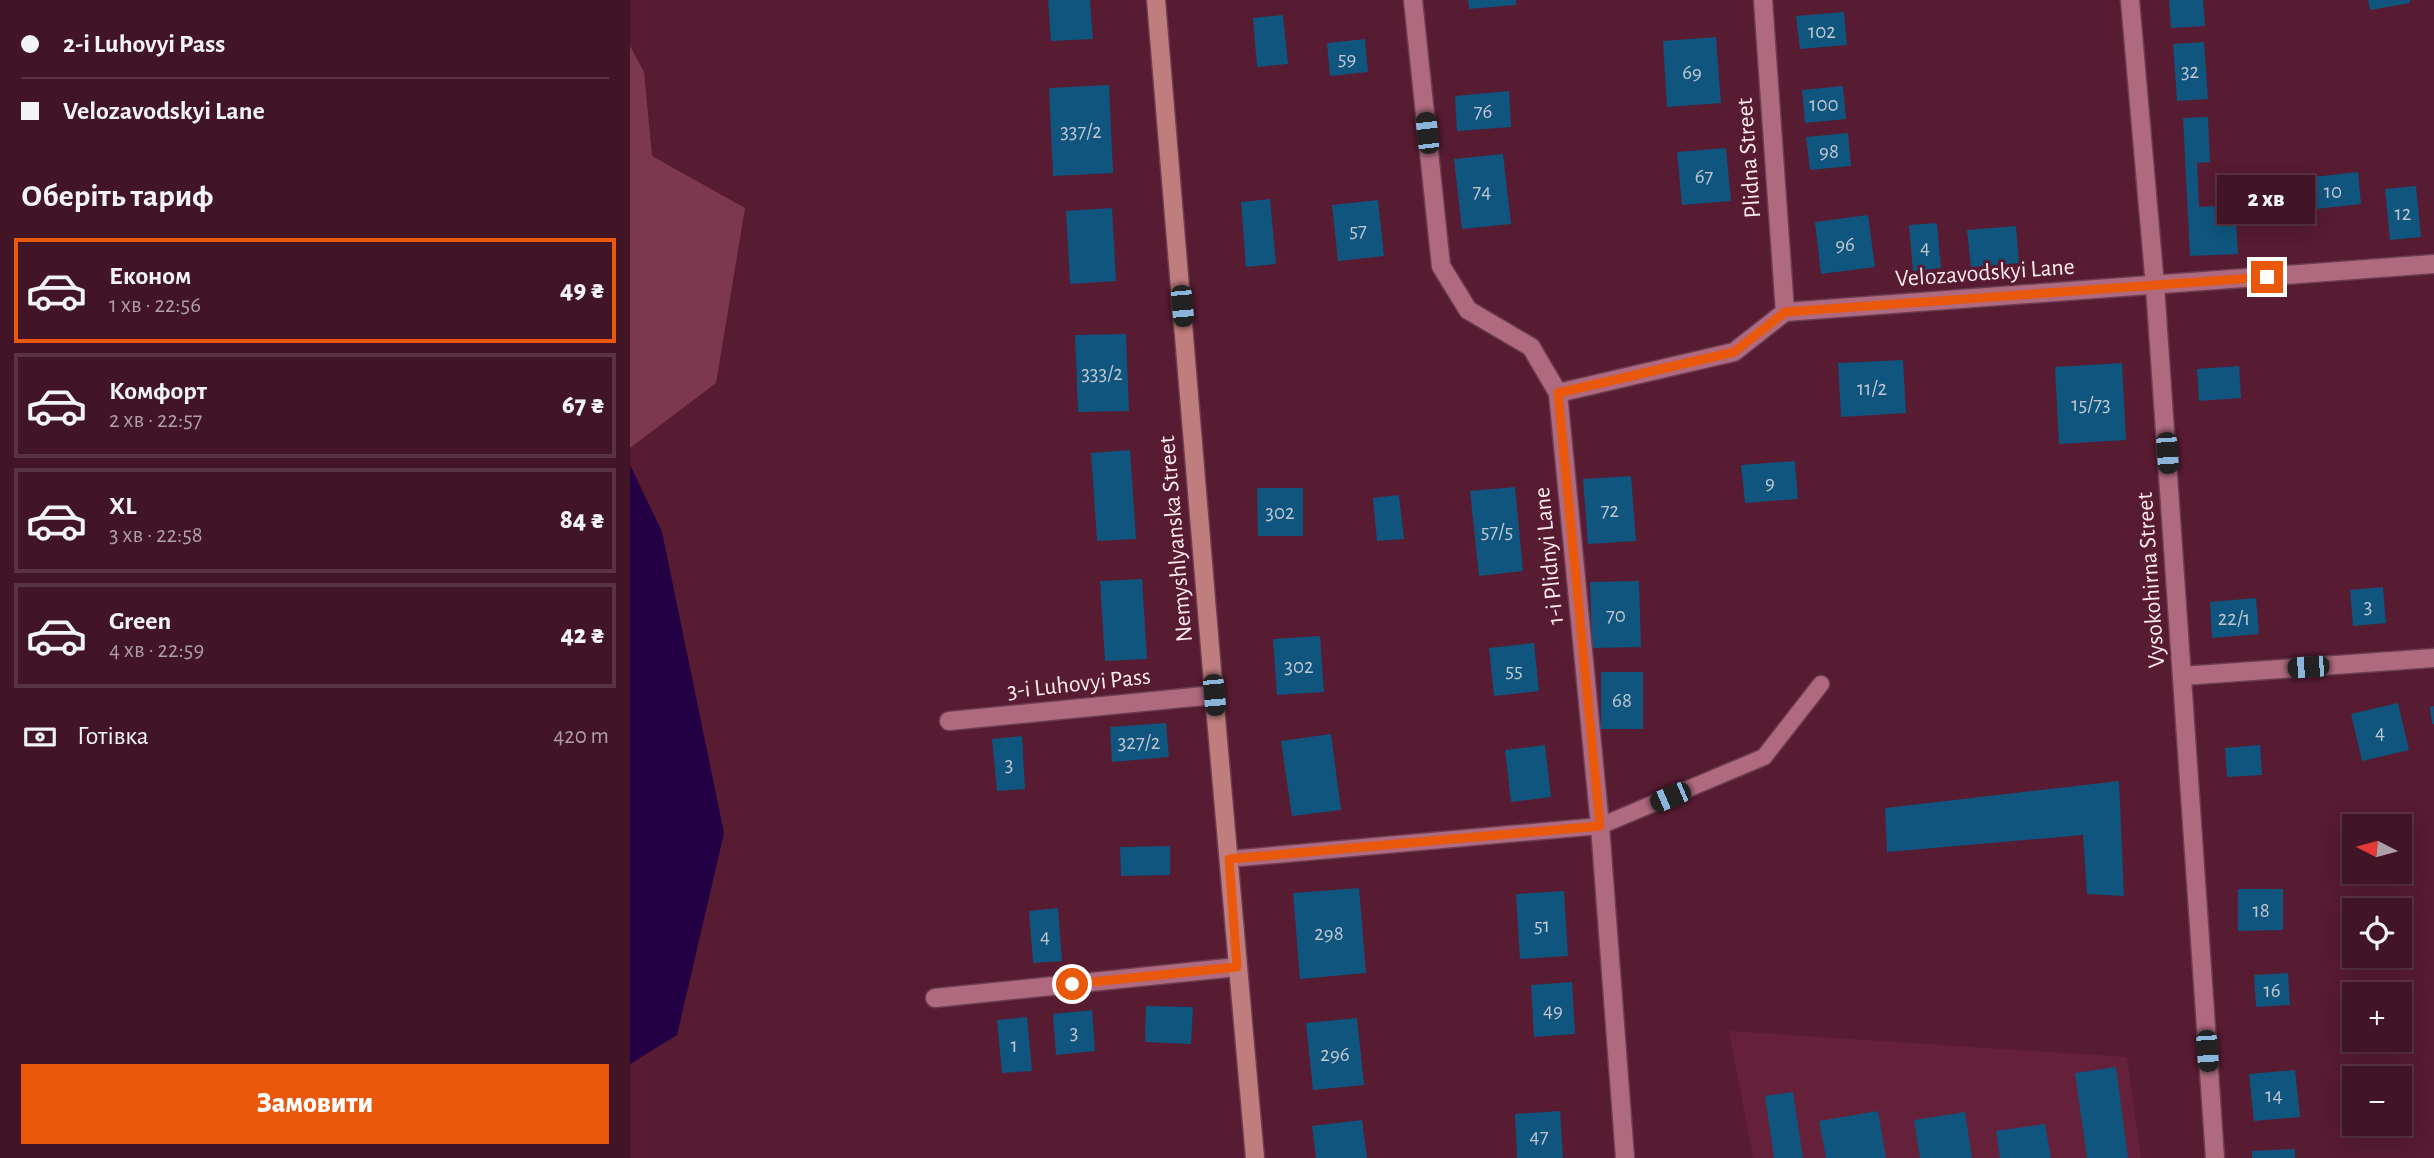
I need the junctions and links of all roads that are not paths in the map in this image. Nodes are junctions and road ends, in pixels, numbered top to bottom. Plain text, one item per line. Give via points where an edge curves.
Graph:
1 (1156, 0) edge
2 (1413, 0) edge
3 (1763, 0) edge
4 (2130, 0) edge
5 (2434, 264) edge
6 (2155, 286) junction
7 (1785, 312) junction
8 (1558, 393) junction
9 (2434, 658) edge
10 (2182, 677) junction
11 (1821, 684) dead end
12 (1214, 695) junction
13 (949, 721) dead end
14 (1600, 826) junction
15 (1229, 859) junction
16 (1237, 967) junction
17 (935, 998) dead end
18 (1255, 1158) edge
19 (1625, 1158) edge
20 (2215, 1158) edge

1 - 12 street, Nemyshlyanska Street
2 - 8 street, 1-i Plidnyi Lane via 1441,266 1468,310 1531,347
3 - 7 street, Plidna Street
4 - 6 street, Vysokohirna Street
5 - 6 street, Velozavodskyi Lane
6 - 7 street, Velozavodskyi Lane
6 - 10 street, Vysokohirna Street
7 - 8 street via 1734,352
8 - 14 street, 1-i Plidnyi Lane
9 - 10 street
10 - 20 street, Vysokohirna Street
11 - 14 lane via 1764,757
12 - 13 street, 3-i Luhovyi Pass
12 - 15 street, Nemyshlyanska Street
14 - 15 lane
14 - 19 street, 1-i Plidnyi Lane
15 - 16 street, Nemyshlyanska Street
16 - 17 street
16 - 18 street, Nemyshlyanska Street

